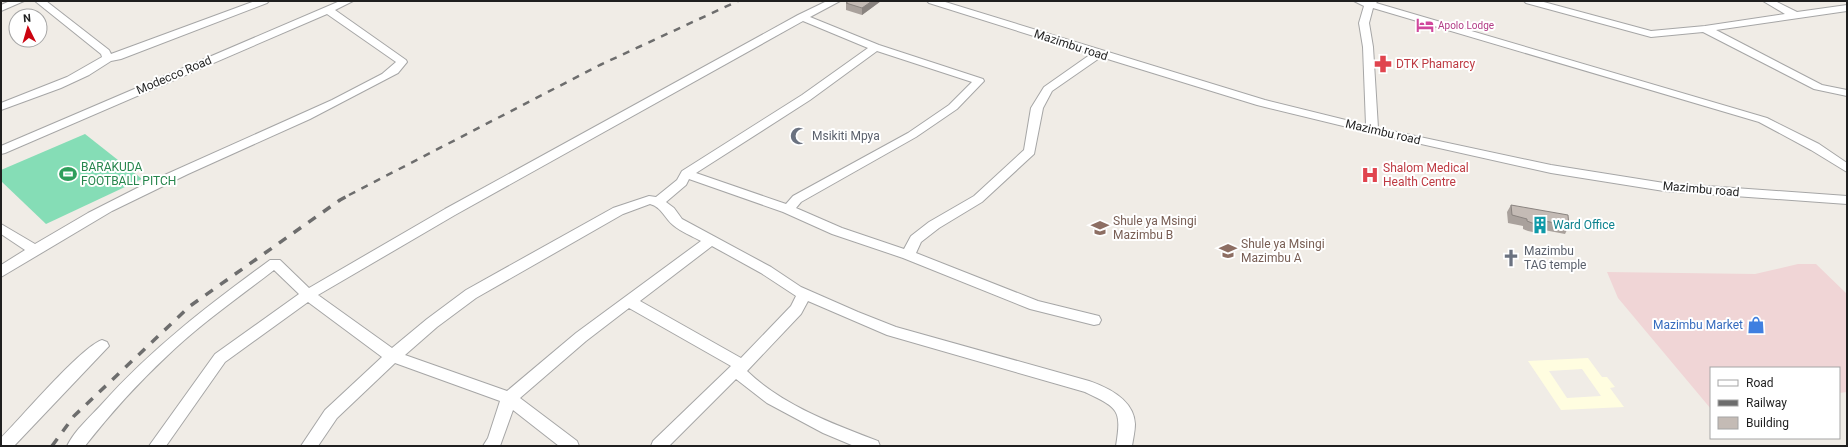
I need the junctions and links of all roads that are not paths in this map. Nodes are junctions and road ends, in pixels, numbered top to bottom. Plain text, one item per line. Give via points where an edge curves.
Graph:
1 (19, 1) edge
2 (40, 1) edge
3 (264, 1) edge
4 (348, 1) edge
5 (835, 1) edge
6 (932, 1) edge
7 (1529, 1) edge
8 (1566, 1) edge
9 (1768, 1) edge
10 (1367, 2) edge
11 (1, 8) edge
12 (1847, 8) edge
13 (328, 10) junction
14 (1794, 15) junction
15 (1584, 16) junction
16 (802, 17) junction
17 (1705, 29) junction
18 (874, 47) junction
19 (1098, 54) junction
20 (108, 58) junction
21 (1847, 93) edge
22 (1, 107) edge
23 (1372, 130) junction
24 (1, 150) edge
25 (1847, 168) edge
26 (686, 174) junction
27 (1847, 200) edge
28 (658, 202) junction
29 (788, 209) junction
30 (1, 228) edge
31 (711, 240) junction
32 (34, 250) junction
33 (908, 255) junction
34 (1, 272) edge
35 (796, 290) junction
36 (308, 295) junction
37 (630, 302) junction
38 (1094, 320) dead end
39 (102, 346) dead end
40 (392, 356) junction
41 (739, 368) junction
42 (509, 398) junction
43 (4, 446) edge
44 (75, 446) edge
45 (157, 446) edge
46 (309, 446) edge
47 (491, 446) edge
48 (571, 446) edge
49 (660, 446) edge
50 (872, 446) edge
51 (1124, 446) edge

1 - 11 street
2 - 20 street via 105,52
3 - 20 street via 118,57
4 - 13 street, Modecco Road
5 - 16 street
6 - 19 street, Mazimbu road
7 - 15 street
8 - 15 street
9 - 14 street
10 - 23 street via 1364,23 1368,47
10 - 25 street via 1763,120 1815,147
12 - 14 street
13 - 24 street, Modecco Road
13 - 32 street via 398,58 402,62 398,68 316,113 124,200
14 - 17 street
15 - 17 street via 1651,34
16 - 18 street
16 - 36 street via 456,208
17 - 21 street via 1818,87
18 - 26 street via 785,112
18 - 29 street via 979,81 954,107 912,135 797,199
19 - 23 street, Mazimbu road via 1261,103
19 - 33 street via 1048,89 1037,108 1030,151 978,199 934,225 916,239
20 - 22 street via 100,65
23 - 27 street, Mazimbu road via 1551,168 1664,187
26 - 28 street via 682,182
26 - 29 street
28 - 31 street via 677,222
28 - 40 street via 649,200 618,211 518,266 471,294
29 - 33 street via 837,231
30 - 32 street
31 - 35 street via 766,270
31 - 37 street
32 - 34 street
33 - 38 street via 1035,304
35 - 41 street via 803,294 799,306
35 - 51 street via 853,316 892,330 1089,387 1106,395 1122,407 1126,414
36 - 40 street
36 - 44 street via 275,263 162,351 105,409
36 - 45 street via 220,358
37 - 41 street
37 - 42 street via 581,337
39 - 43 street via 85,360
40 - 42 street
40 - 46 street via 331,414
41 - 49 street
41 - 50 street via 758,390 823,427
42 - 47 street
42 - 48 street

